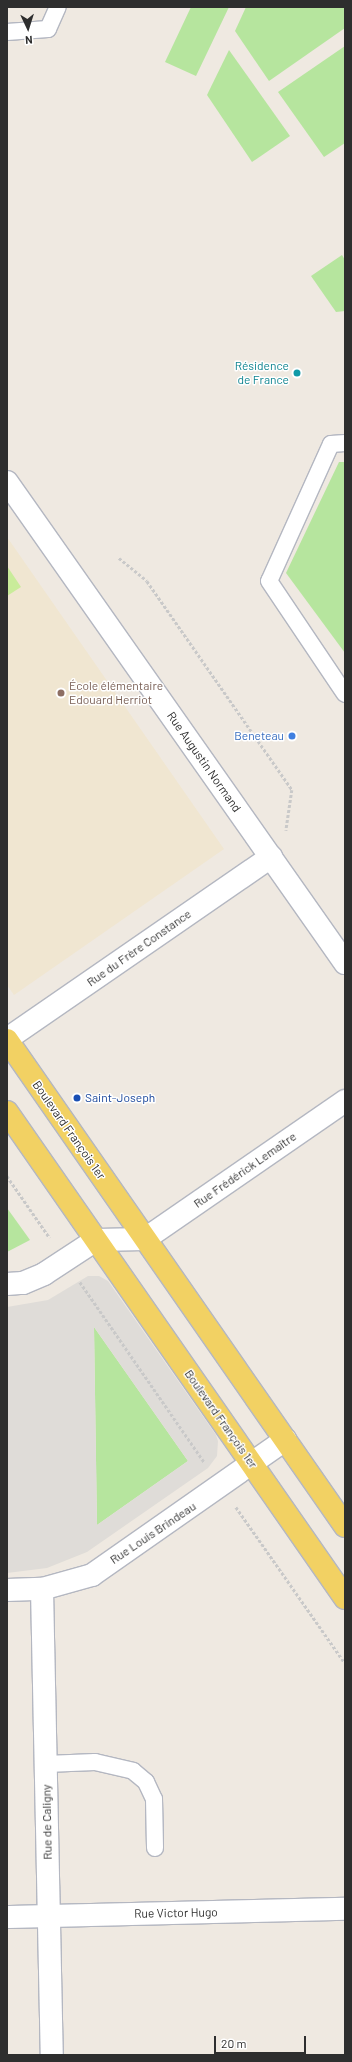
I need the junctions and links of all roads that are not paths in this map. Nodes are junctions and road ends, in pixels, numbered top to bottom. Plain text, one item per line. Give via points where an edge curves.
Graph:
1 (58, 7) edge
2 (7, 32) edge
3 (345, 443) edge
4 (7, 482) edge
5 (345, 694) edge
6 (271, 857) junction
7 (345, 963) edge
8 (7, 1040) edge
9 (345, 1100) edge
10 (7, 1112) edge
11 (146, 1239) junction
12 (96, 1240) junction
13 (7, 1284) edge
14 (285, 1440) junction
15 (252, 1464) junction
16 (345, 1526) edge
17 (42, 1589) junction
18 (7, 1590) edge
19 (345, 1598) edge
20 (46, 1764) junction
21 (155, 1848) dead end
22 (345, 1909) edge
23 (49, 1916) junction
24 (7, 1917) edge
25 (52, 2055) edge

1 - 2 lane via 48,29
3 - 5 lane via 331,444 269,580
4 - 6 street, Rue Augustin Normand
6 - 7 street, Rue Augustin Normand
6 - 8 street, Rue du Frère Constance
8 - 11 main road, Boulevard François 1er
9 - 11 street, Rue Frédérick Lemaître
10 - 12 main road, Boulevard François 1er
11 - 12 street
11 - 14 main road, Boulevard François 1er
12 - 13 street via 66,1262 23,1283
12 - 15 main road, Boulevard François 1er
14 - 15 street, Rue Louis Brindeau
14 - 16 main road, Boulevard François 1er
15 - 17 street, Rue Louis Brindeau via 92,1575
15 - 19 main road, Boulevard François 1er
17 - 18 street, Rue Louis Brindeau
17 - 20 street, Rue de Caligny
20 - 21 lane via 95,1762 133,1771 146,1782 154,1798
20 - 23 street, Rue de Caligny
22 - 23 street, Rue Victor Hugo
23 - 24 street, Rue Victor Hugo
23 - 25 street, Rue de Caligny

